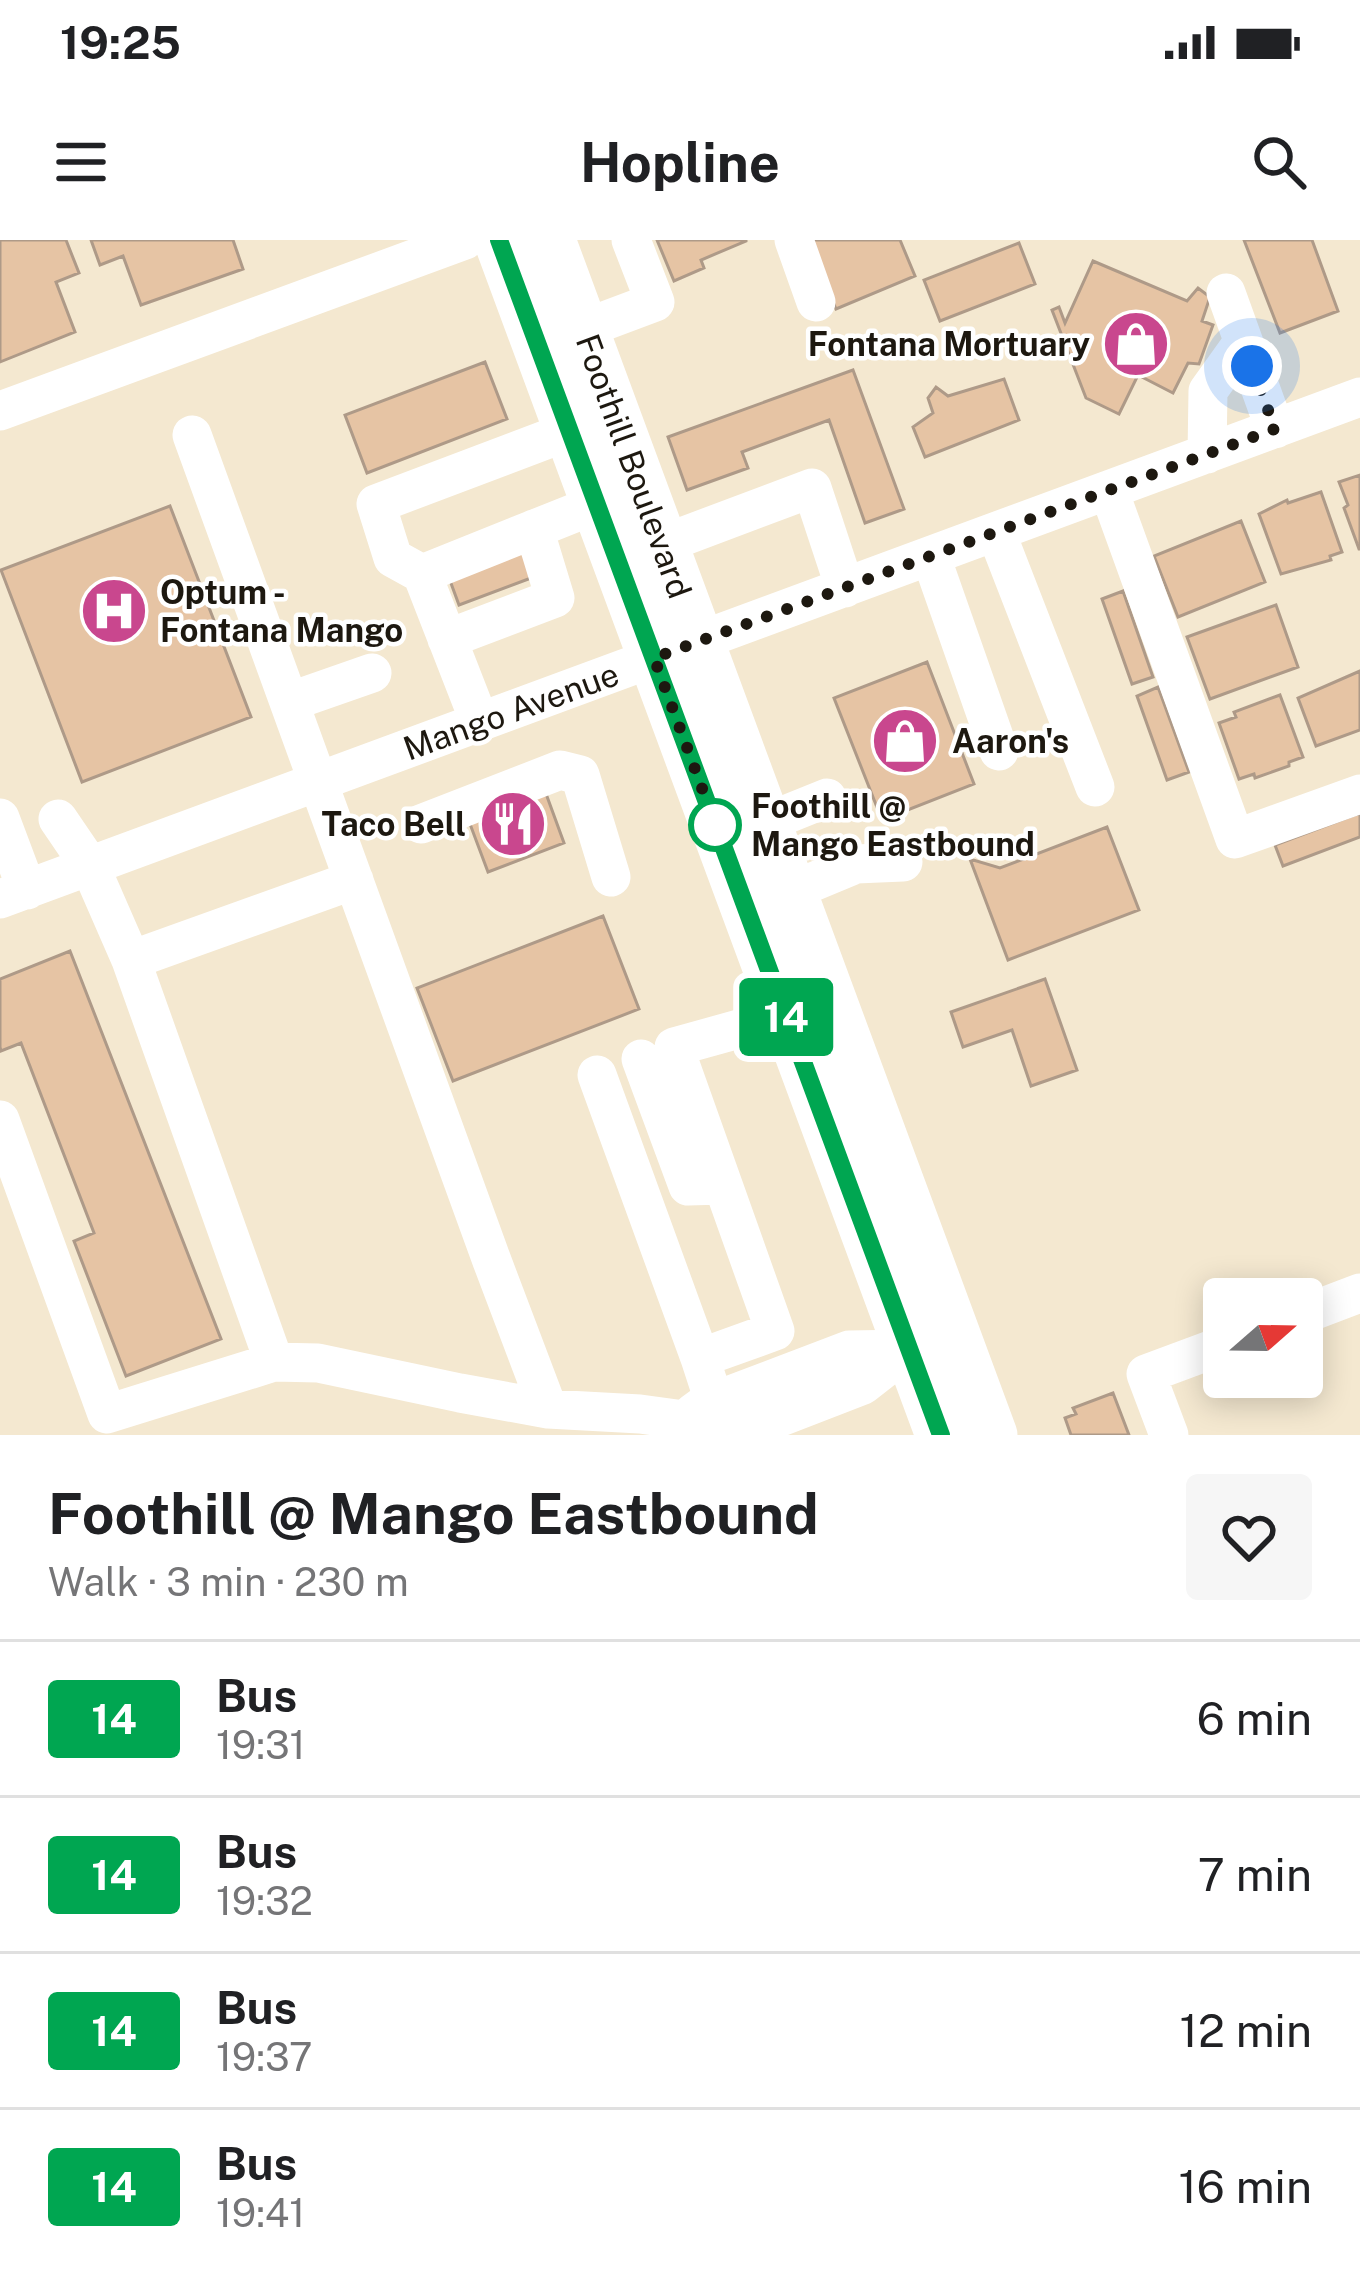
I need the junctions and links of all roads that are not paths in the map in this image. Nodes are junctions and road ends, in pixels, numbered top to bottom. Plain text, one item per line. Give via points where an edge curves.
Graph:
1 (465, 240) edge
2 (499, 240) edge
3 (631, 240) edge
4 (794, 240) edge
5 (553, 241) edge
6 (1226, 293) dead end
7 (817, 302) dead end
8 (583, 329) junction
9 (1243, 342) junction
10 (1360, 398) edge
11 (0, 411) edge
12 (1275, 429) junction
13 (569, 430) junction
14 (192, 435) dead end
15 (1207, 454) junction
16 (1108, 490) junction
17 (597, 504) junction
18 (534, 529) junction
19 (996, 532) junction
20 (663, 544) junction
21 (931, 556) junction
22 (430, 571) junction
23 (547, 573) junction
24 (845, 588) junction
25 (447, 639) junction
26 (676, 650) junction
27 (372, 673) dead end
28 (289, 702) junction
29 (480, 723) junction
30 (999, 751) dead end
31 (318, 782) junction
32 (1096, 788) dead end
33 (1360, 794) edge
34 (827, 798) dead end
35 (0, 818) edge
36 (58, 819) dead end
37 (765, 823) junction
38 (421, 824) dead end
39 (903, 862) dead end
40 (90, 866) junction
41 (611, 877) dead end
42 (354, 880) junction
43 (791, 891) junction
44 (14, 894) edge
45 (131, 960) junction
46 (786, 1016) junction
47 (641, 1059) dead end
48 (597, 1075) dead end
49 (0, 1120) edge
50 (723, 1185) junction
51 (1360, 1293) edge
52 (1323, 1307) edge
53 (932, 1341) junction
54 (1203, 1353) edge
55 (700, 1358) junction
56 (274, 1362) junction
57 (548, 1409) junction
58 (699, 1410) junction
59 (941, 1435) edge
60 (992, 1435) edge
61 (1168, 1435) edge

1 - 11 street
2 - 13 main road, Foothill Boulevard
3 - 8 street via 655,302
4 - 7 street
5 - 8 main road, Foothill Boulevard
6 - 9 street
8 - 20 main road, Foothill Boulevard
9 - 12 street
9 - 15 street via 1208,391
10 - 12 street, Mango Avenue
12 - 15 street, Mango Avenue
13 - 17 main road, Foothill Boulevard
13 - 22 street via 376,504 393,558
14 - 28 street
15 - 16 street, Mango Avenue
16 - 19 street, Mango Avenue
16 - 33 street via 1235,839
17 - 18 street
17 - 26 main road, Foothill Boulevard
18 - 22 street
18 - 23 street
19 - 21 street, Mango Avenue
19 - 32 street
20 - 24 street via 812,488
20 - 26 main road, Foothill Boulevard
21 - 24 street, Mango Avenue
21 - 30 street
22 - 23 street via 460,608
22 - 25 street
23 - 25 street via 555,598
24 - 26 street, Mango Avenue
25 - 29 street
26 - 29 street, Mango Avenue
26 - 37 main road, Foothill Boulevard
26 - 46 main road, Foothill Boulevard
27 - 28 street
28 - 31 street
29 - 31 street, Mango Avenue
31 - 40 street, Mango Avenue
31 - 42 street
34 - 37 street
35 - 44 street
36 - 40 street
37 - 43 main road, Foothill Boulevard
38 - 41 street via 560,770 580,775
39 - 43 street via 856,865
40 - 44 street, Mango Avenue
40 - 45 street
42 - 45 street
42 - 57 street
43 - 53 main road, Foothill Boulevard
45 - 56 street
46 - 50 street via 674,1047
46 - 53 main road, Foothill Boulevard via 854,1198
47 - 50 street via 688,1186
48 - 55 street
49 - 56 street via 107,1414
50 - 55 street via 775,1331
51 - 52 street
53 - 58 street via 863,1385 747,1430 711,1430
53 - 59 main road, Foothill Boulevard
53 - 60 main road, Foothill Boulevard
54 - 61 street via 1146,1374
55 - 58 street
56 - 57 street via 317,1363
57 - 58 street

